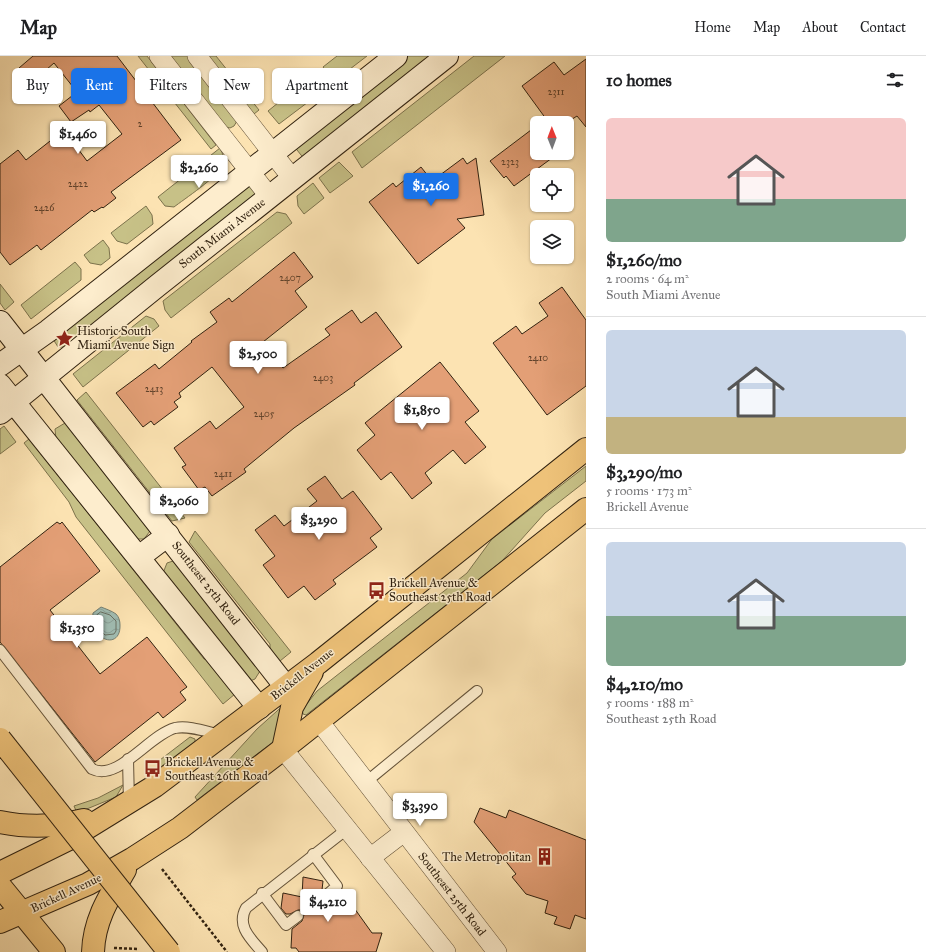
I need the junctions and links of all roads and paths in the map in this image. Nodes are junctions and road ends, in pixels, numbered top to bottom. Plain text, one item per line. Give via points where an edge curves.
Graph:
1 (159, 56) edge
2 (197, 56) edge
3 (396, 56) edge
4 (447, 56) edge
5 (273, 153) junction
6 (250, 171) junction
7 (292, 178) junction
8 (269, 196) junction
9 (0, 322) edge
10 (22, 349) junction
11 (0, 364) edge
12 (44, 378) junction
13 (0, 385) edge
14 (7, 407) edge
15 (586, 449) edge
16 (586, 510) edge
17 (168, 535) junction
18 (139, 557) junction
19 (0, 650) edge
20 (318, 663) junction
21 (286, 687) junction
22 (477, 691) dead end
23 (259, 708) junction
24 (319, 721) junction
25 (223, 735) junction
26 (0, 739) edge
27 (283, 749) junction
28 (128, 759) junction
29 (366, 782) junction
30 (129, 803) junction
31 (110, 814) junction
32 (0, 822) edge
33 (347, 829) junction
34 (404, 832) junction
35 (313, 854) junction
36 (370, 858) junction
37 (132, 859) junction
38 (162, 869) dead end
39 (0, 873) edge
40 (0, 886) edge
41 (262, 893) junction
42 (323, 898) dead end
43 (22, 913) junction
44 (298, 916) dead end
45 (0, 922) edge
46 (54, 952) edge
47 (93, 952) edge
48 (169, 952) edge
49 (227, 952) edge
50 (262, 952) edge
51 (446, 952) edge
52 (498, 952) edge

1 - 6 street
2 - 5 street
3 - 5 main road
4 - 7 main road, South Miami Avenue
5 - 6 main road
5 - 7 street
6 - 8 street
6 - 10 main road
7 - 8 main road, South Miami Avenue
8 - 12 main road, South Miami Avenue
9 - 10 main road, Southeast 25th Road
10 - 11 main road
10 - 12 main road, Southeast 25th Road
12 - 14 main road, South Miami Avenue
12 - 17 main road, Southeast 25th Road
13 - 14 main road
14 - 18 main road
15 - 20 main road, Brickell Avenue
16 - 24 main road, Brickell Avenue
17 - 18 main road
17 - 21 main road, Southeast 25th Road
18 - 23 main road
19 - 28 lane via 92,769 107,772
20 - 21 main road, Brickell Avenue
20 - 27 main road via 292,707
21 - 23 main road, Brickell Avenue
22 - 29 lane
23 - 25 main road, Brickell Avenue
24 - 27 main road, Brickell Avenue
24 - 29 street, Southeast 25th Road
25 - 28 lane via 176,728 165,732
25 - 30 main road, Brickell Avenue
26 - 48 main road, bridge
27 - 33 street
27 - 37 main road, Brickell Avenue via 192,819
28 - 30 lane
29 - 34 street, Southeast 25th Road
30 - 31 main road, Brickell Avenue
31 - 32 main road via 60,826 40,827
31 - 39 main road, Brickell Avenue via 69,840
33 - 35 lane
33 - 36 street
34 - 36 street
34 - 52 street, Southeast 25th Road
35 - 41 lane
35 - 42 lane via 337,886
36 - 51 street
37 - 43 main road, Brickell Avenue via 88,884
37 - 47 main road via 99,916
38 - 49 path
40 - 43 main road
41 - 44 lane via 286,925
41 - 50 lane via 242,914 242,922 249,936
43 - 45 main road, Brickell Avenue
43 - 46 main road

